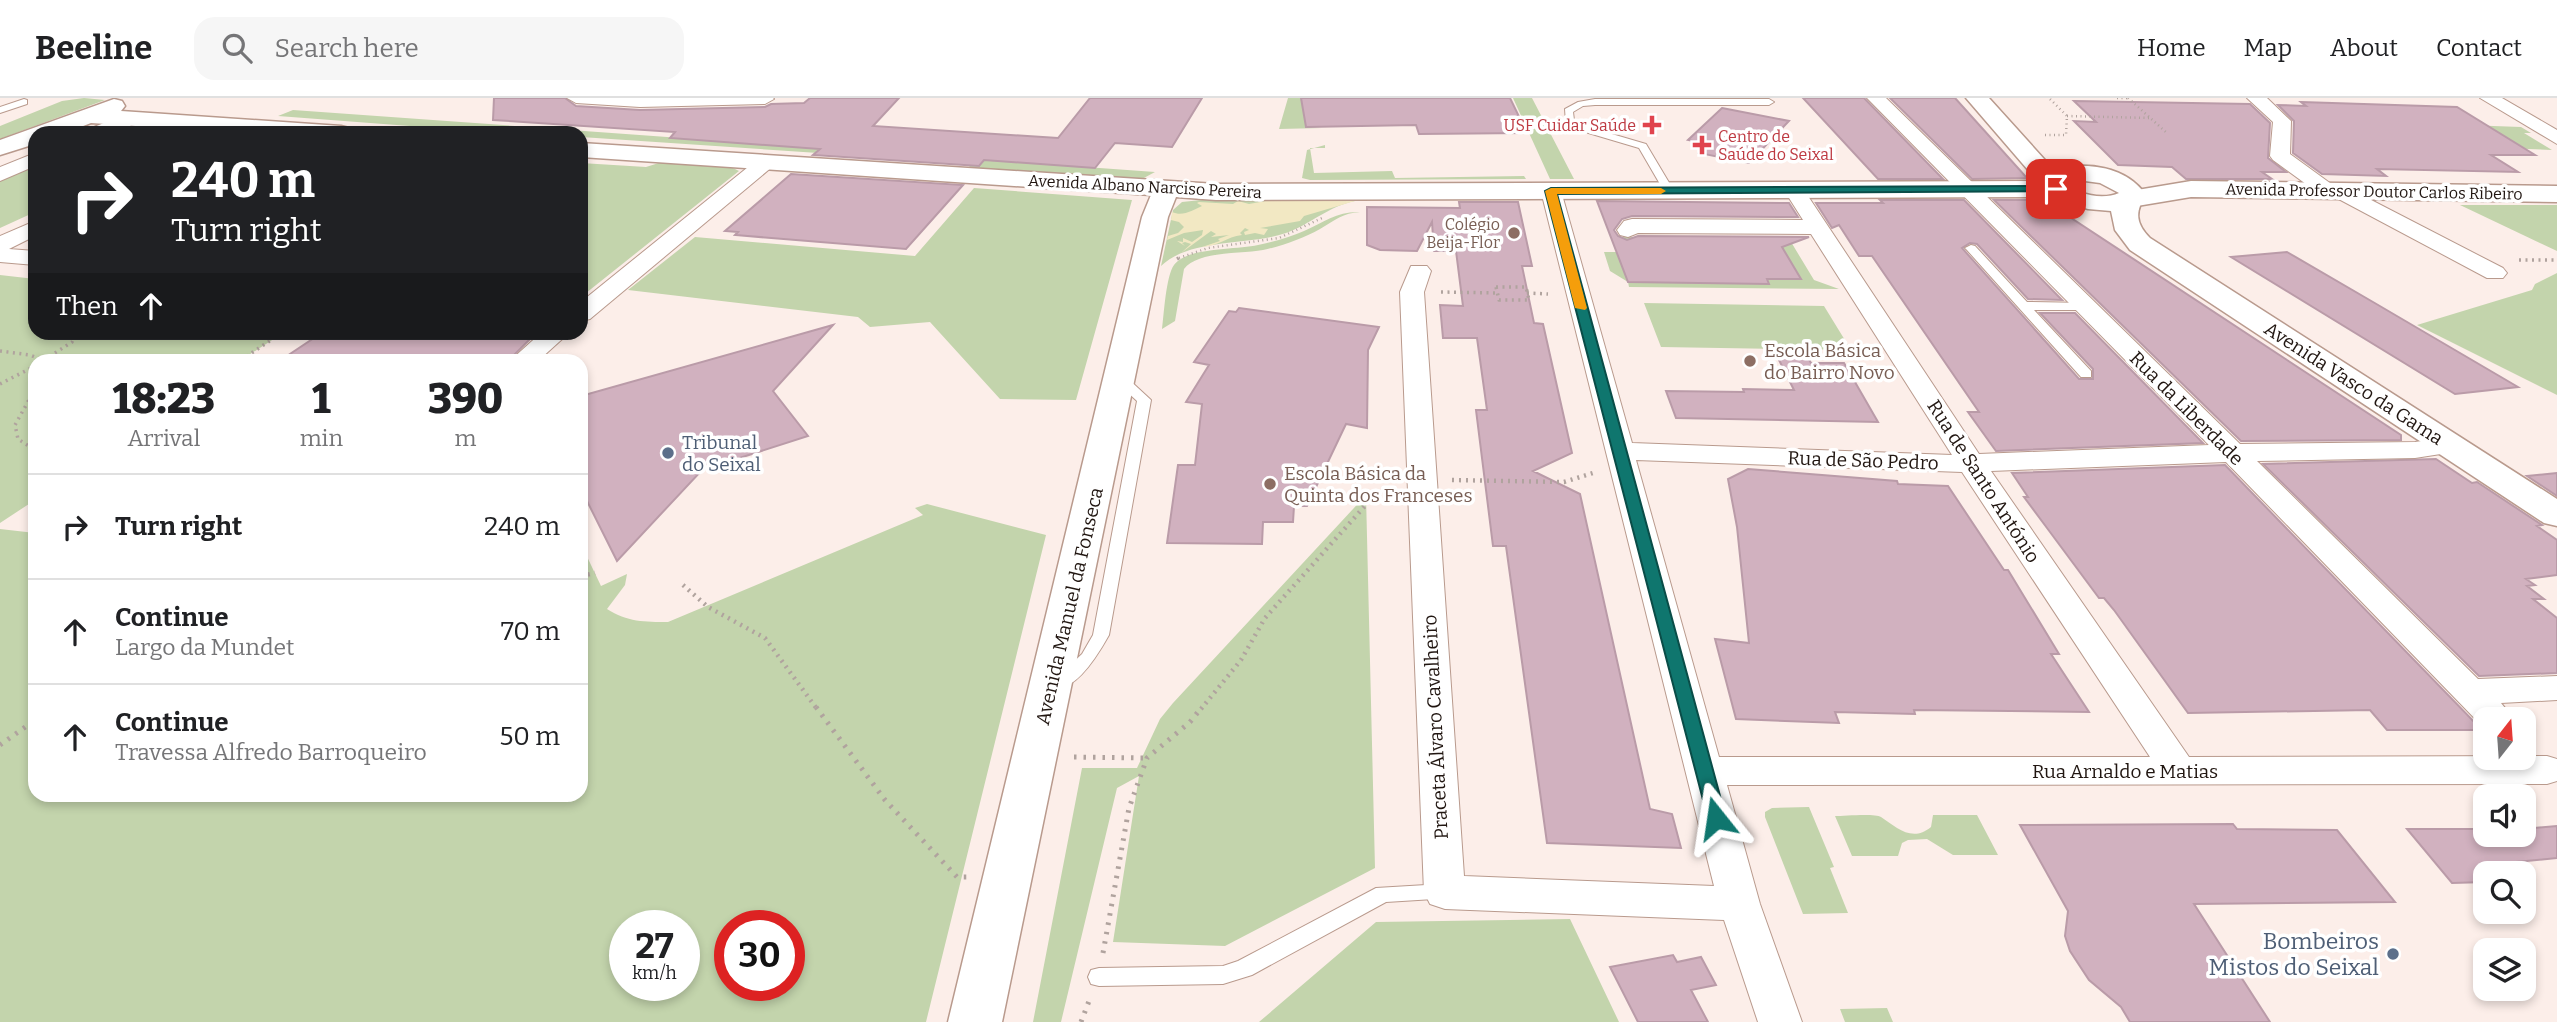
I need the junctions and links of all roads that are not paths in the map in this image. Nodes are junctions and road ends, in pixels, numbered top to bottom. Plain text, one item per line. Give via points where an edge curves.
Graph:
1 (576, 98) edge
2 (1876, 98) edge
3 (1977, 98) edge
4 (1998, 98) edge
5 (2256, 98) edge
6 (2489, 98) edge
7 (698, 100) edge
8 (765, 100) edge
9 (1630, 101) junction
10 (24, 102) dead end
11 (1769, 102) dead end
12 (0, 110) edge
13 (1690, 113) dead end
14 (113, 118) edge
15 (65, 126) edge
16 (234, 126) edge
17 (28, 138) edge
18 (2557, 138) edge
19 (0, 148) edge
20 (588, 150) edge
21 (28, 162) edge
22 (765, 163) junction
23 (0, 175) edge
24 (2097, 176) junction
25 (2056, 188) junction
26 (1966, 189) junction
27 (2191, 189) junction
28 (1166, 190) junction
29 (1794, 190) junction
30 (1551, 191) junction
31 (1669, 191) junction
32 (2333, 191) junction
33 (2557, 194) edge
34 (2129, 200) junction
35 (1816, 227) junction
36 (1628, 230) dead end
37 (28, 231) edge
38 (0, 245) edge
39 (1971, 248) dead end
40 (2150, 251) junction
41 (0, 255) edge
42 (28, 257) edge
43 (2495, 273) dead end
44 (1415, 281) road end
45 (2024, 306) junction
46 (2083, 306) junction
47 (588, 307) edge
48 (548, 340) edge
49 (531, 354) edge
50 (2086, 374) dead end
51 (2450, 446) junction
52 (1618, 450) junction
53 (2233, 453) junction
54 (1970, 463) junction
55 (2557, 515) edge
56 (2557, 688) edge
57 (2468, 692) junction
58 (2484, 707) edge
59 (2542, 765) edge
60 (2178, 770) junction
61 (1703, 772) junction
62 (1446, 892) junction
63 (1739, 904) junction
64 (1099, 976) road end
65 (975, 1022) edge
66 (1780, 1022) edge

1 - 7 street
2 - 26 street, Rua da Liberdade
3 - 25 street, Avenida Vasco da Gama
4 - 24 street via 2058,159
5 - 32 street via 2281,119 2283,160
6 - 18 street
7 - 8 street
9 - 11 lane
9 - 13 lane
9 - 31 lane via 1581,104 1567,116 1578,127 1643,146
10 - 12 lane
14 - 15 street
14 - 16 street
17 - 19 street
20 - 22 street, Avenida Albano Narciso Pereira
21 - 23 street
22 - 28 street, Avenida Albano Narciso Pereira
22 - 47 street
24 - 25 street via 2053,178
24 - 27 street
24 - 34 street via 2128,187 2133,195
25 - 26 street, Avenida Albano Narciso Pereira
25 - 34 street via 2090,202
25 - 40 street, Avenida Vasco da Gama
26 - 29 street, Avenida Albano Narciso Pereira
26 - 46 street, Rua da Liberdade
27 - 32 street, Avenida Professor Doutor Carlos Ribeiro
27 - 34 street
28 - 30 street, Avenida Albano Narciso Pereira
28 - 65 street, Avenida Manuel da Fonseca via 1155,217
29 - 31 street, Avenida Albano Narciso Pereira
29 - 35 street, Rua de Santo António
30 - 31 street, Avenida Albano Narciso Pereira
30 - 52 street
32 - 33 street, Avenida Professor Doutor Carlos Ribeiro
32 - 43 street
34 - 40 street, Avenida Vasco da Gama via 2123,212 2125,225
35 - 36 street via 1632,226
35 - 54 street, Rua de Santo António
37 - 38 street
39 - 45 lane
40 - 51 street, Avenida Vasco da Gama
41 - 42 street
44 - 62 street, Praceta Álvaro Cavalheiro via 1420,479
45 - 46 lane
45 - 50 lane
46 - 53 street, Rua da Liberdade
48 - 49 street
51 - 53 street, Rua de São Pedro
51 - 55 street, Avenida Vasco da Gama
52 - 54 street, Rua de São Pedro
52 - 61 street
53 - 54 street, Rua de São Pedro
53 - 57 street, Rua da Liberdade
54 - 60 street, Rua de Santo António
56 - 57 street
57 - 58 street, Rua da Liberdade
59 - 60 street, Rua Arnaldo e Matias
60 - 61 street, Rua Arnaldo e Matias
61 - 63 street
62 - 63 street
62 - 64 lane via 1383,894 1244,969 1223,975
63 - 66 street

